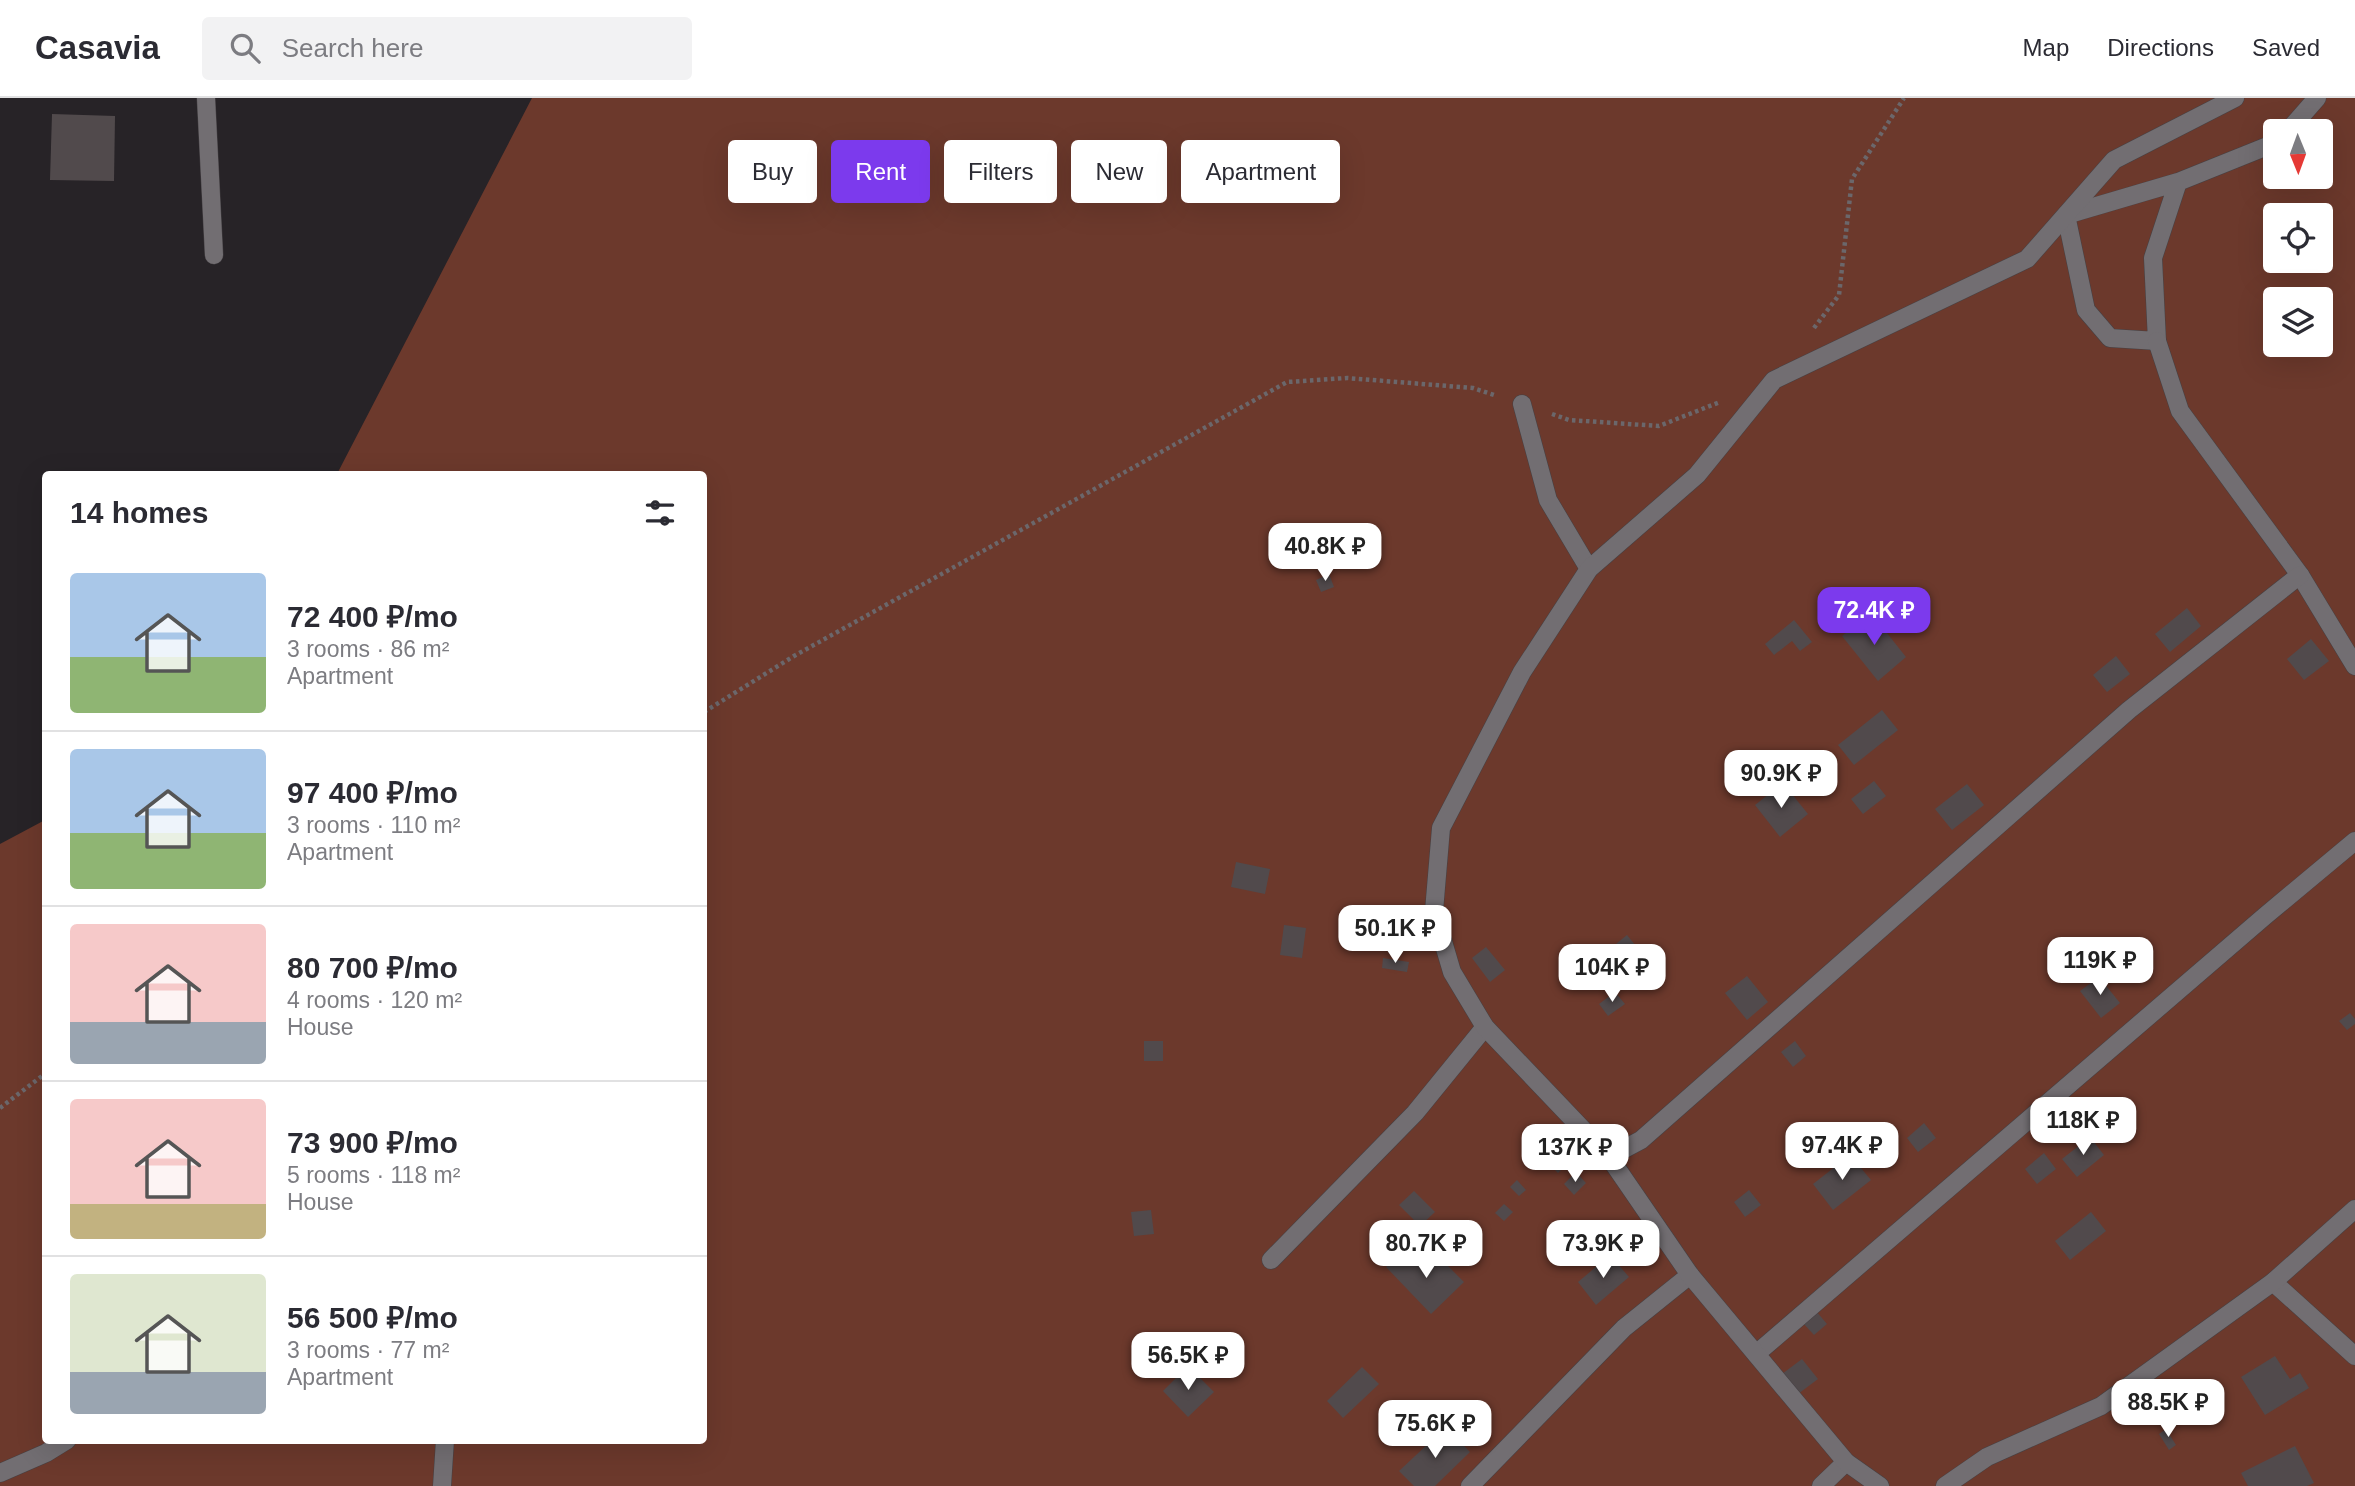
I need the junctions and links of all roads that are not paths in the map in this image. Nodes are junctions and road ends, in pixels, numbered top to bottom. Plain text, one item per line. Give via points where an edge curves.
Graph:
1 (206, 98) edge
2 (2235, 98) edge
3 (2317, 98) edge
4 (2299, 119) edge
5 (2263, 148) edge
6 (2178, 182) junction
7 (2066, 215) junction
8 (214, 256) dead end
9 (2157, 341) junction
10 (1522, 404) road end
11 (1589, 569) junction
12 (2300, 575) junction
13 (2355, 666) edge
14 (2355, 841) edge
15 (1485, 1027) junction
16 (1609, 1157) junction
17 (2355, 1209) edge
18 (1271, 1260) dead end
19 (1690, 1275) junction
20 (2273, 1282) junction
21 (1756, 1354) junction
22 (2355, 1356) edge
23 (60, 1444) edge
24 (445, 1444) edge
25 (1846, 1462) junction
26 (0, 1473) edge
27 (442, 1486) edge
28 (1470, 1486) edge
29 (1821, 1486) edge
30 (1880, 1486) edge
31 (1945, 1486) edge

1 - 8 lane
2 - 7 lane via 2114,160
3 - 4 lane
5 - 6 lane
6 - 7 lane
6 - 9 lane via 2153,258
7 - 9 lane via 2086,310 2110,338
7 - 11 lane via 2027,259 1774,380 1696,475
9 - 12 lane via 2180,411
10 - 11 lane via 1548,500
11 - 15 lane via 1522,672 1441,828 1434,911 1452,972
12 - 13 lane
12 - 16 lane via 2129,710 1641,1140
14 - 21 lane
15 - 16 lane
15 - 18 lane via 1415,1113
16 - 19 lane
17 - 20 lane
19 - 21 lane
19 - 28 lane via 1624,1328
20 - 22 lane
20 - 31 lane via 2101,1406 1987,1457
21 - 25 lane
23 - 26 lane
24 - 27 lane
25 - 29 lane
25 - 30 lane

